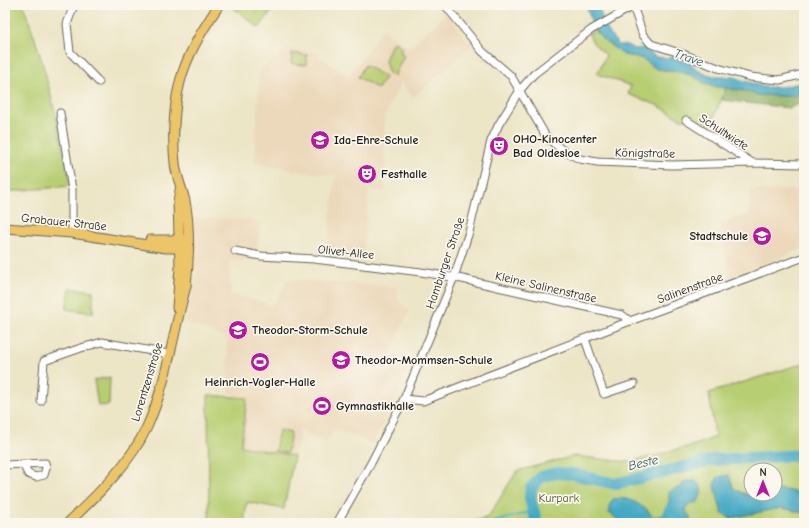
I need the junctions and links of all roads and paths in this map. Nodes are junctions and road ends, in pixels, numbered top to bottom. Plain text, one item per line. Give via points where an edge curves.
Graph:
1 (74, 5) edge
2 (219, 5) edge
3 (445, 5) edge
4 (634, 5) edge
5 (804, 74) edge
6 (99, 82) dead end
7 (520, 90) junction
8 (60, 113) dead end
9 (686, 120) dead end
10 (751, 162) junction
11 (804, 164) edge
12 (5, 228) edge
13 (72, 233) junction
14 (183, 244) junction
15 (235, 251) dead end
16 (804, 257) edge
17 (454, 277) junction
18 (630, 321) junction
19 (585, 339) junction
20 (169, 356) junction
21 (634, 384) dead end
22 (404, 399) junction
23 (41, 401) dead end
24 (23, 464) dead end
25 (5, 465) edge
26 (68, 523) edge
27 (337, 523) edge

1 - 6 street via 67,24 70,52
2 - 14 main road, Lorentzenstraße via 202,32 180,82 174,141 175,165 185,202
3 - 7 street, Königstraße via 482,51 511,76
4 - 5 street via 643,35 651,44 750,77 779,80
4 - 7 street, Hamburger Straße via 591,30 534,74
7 - 10 street, Königstraße via 547,138 565,152 580,159 672,165
7 - 17 street, Hamburger Straße via 491,141 467,241
8 - 13 street via 72,190
9 - 10 street, Schultwiete
10 - 11 street, Königstraße
12 - 13 main road, Grabauer Straße
13 - 14 main road, Grabauer Straße via 166,248
14 - 20 main road, Lorentzenstraße via 186,286
15 - 17 street, Olivet-Allee
16 - 18 street, Salinenstraße
17 - 18 street, Kleine Salinenstraße via 622,315
17 - 22 street, Hamburger Straße
18 - 19 street, Salinenstraße
19 - 21 street via 604,394
19 - 22 street, Salinenstraße via 423,401
20 - 23 street via 102,342 44,361
20 - 26 main road, Lorentzenstraße via 147,427 133,452
22 - 27 street, Hamburger Straße
24 - 25 street

